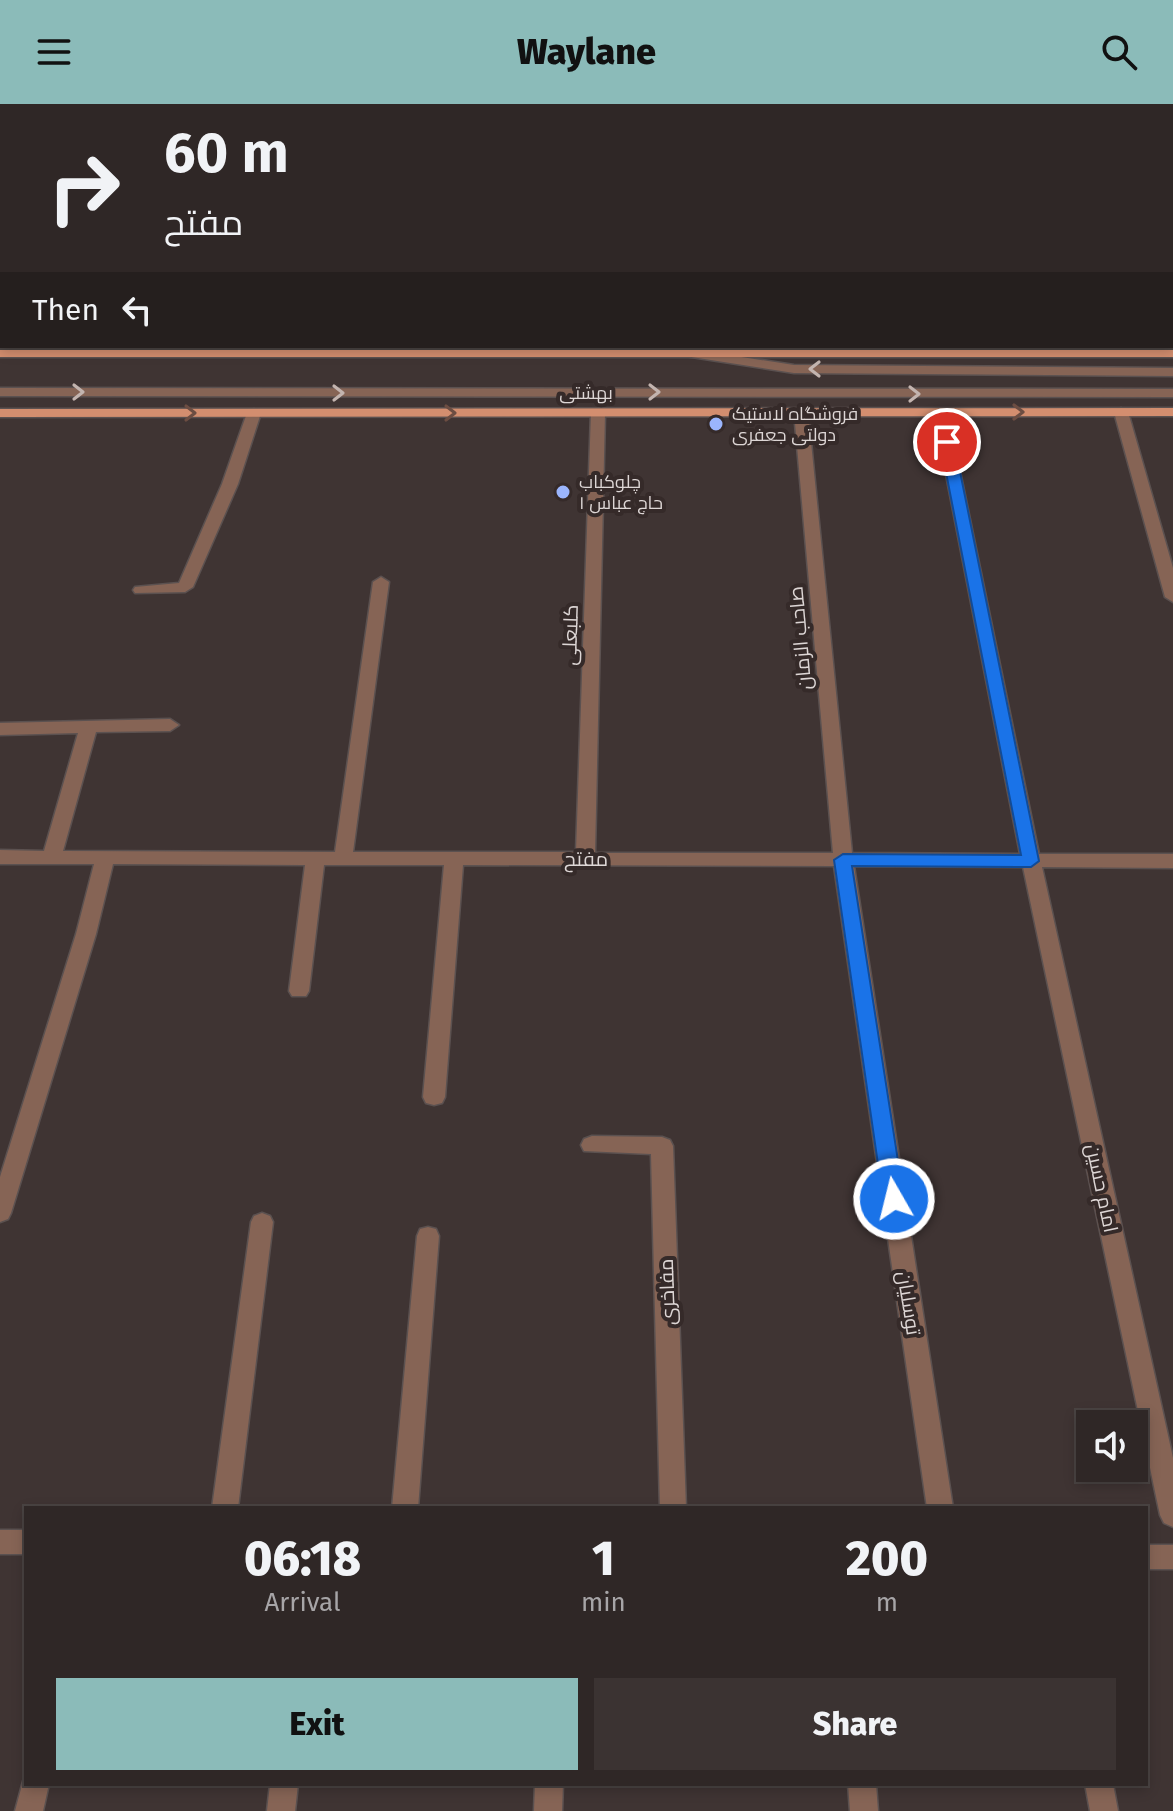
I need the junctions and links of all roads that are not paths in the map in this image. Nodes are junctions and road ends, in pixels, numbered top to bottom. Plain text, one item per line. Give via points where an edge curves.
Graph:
1 (514, 348) edge
2 (676, 351) junction
3 (0, 353) edge
4 (1173, 353) edge
5 (1173, 372) edge
6 (0, 392) edge
7 (1173, 393) edge
8 (801, 412) junction
9 (1121, 412) junction
10 (1173, 412) edge
11 (0, 413) edge
12 (254, 413) junction
13 (598, 413) junction
14 (941, 413) junction
15 (381, 582) dead end
16 (141, 590) dead end
17 (1173, 597) edge
18 (170, 725) dead end
19 (89, 726) junction
20 (0, 729) edge
21 (0, 857) edge
22 (52, 857) junction
23 (105, 857) junction
24 (315, 858) junction
25 (454, 858) junction
26 (343, 859) junction
27 (585, 859) junction
28 (843, 860) junction
29 (1031, 861) junction
30 (1173, 861) edge
31 (299, 991) dead end
32 (434, 1097) dead end
33 (592, 1145) dead end
34 (0, 1213) edge
35 (262, 1222) dead end
36 (428, 1236) dead end
37 (225, 1506) edge
38 (405, 1506) edge
39 (673, 1506) edge
40 (940, 1506) edge
41 (1173, 1515) edge
42 (0, 1542) edge
43 (24, 1542) edge
44 (1148, 1557) edge
45 (1173, 1557) edge
46 (35, 1786) edge
47 (284, 1786) edge
48 (549, 1786) edge
49 (862, 1786) edge
50 (1099, 1786) edge
51 (29, 1811) edge
52 (281, 1811) edge
53 (548, 1811) edge
54 (864, 1811) edge
55 (1104, 1811) edge

1 - 2 main road
1 - 3 main road
2 - 4 main road
5 -> 2 street via 794,369
6 -> 7 street
8 - 13 main road, بهشتی
8 - 14 main road, بهشتی
8 - 28 street, صاحب الزمان
9 - 10 main road, بهشتی
14 -> 9 main road, بهشتی
9 - 17 street
11 -> 12 main road, بهشتی
12 -> 13 main road, بهشتی
12 - 16 street via 185,587
13 - 27 street, کلبعلی
14 - 29 street, امام حسین
15 - 26 street
18 - 19 street
19 - 20 street
19 - 22 street
21 - 22 street, مفتح
22 - 23 street, مفتح
23 - 24 street, مفتح
23 - 34 street
24 - 26 street, مفتح
24 - 31 street
25 - 26 street, مفتح
25 - 27 street, مفتح
25 - 32 street
27 - 28 street, مفتح
28 - 29 street, مفتح
28 - 40 street, توسلیان
29 - 30 street, مفتح
29 - 41 street, امام حسین
33 - 39 street, مفاخری via 662,1146
35 - 37 street
36 - 38 street
42 - 43 street
44 - 45 street
46 - 51 street
47 - 52 street
48 - 53 street
49 - 54 street
50 - 55 street

